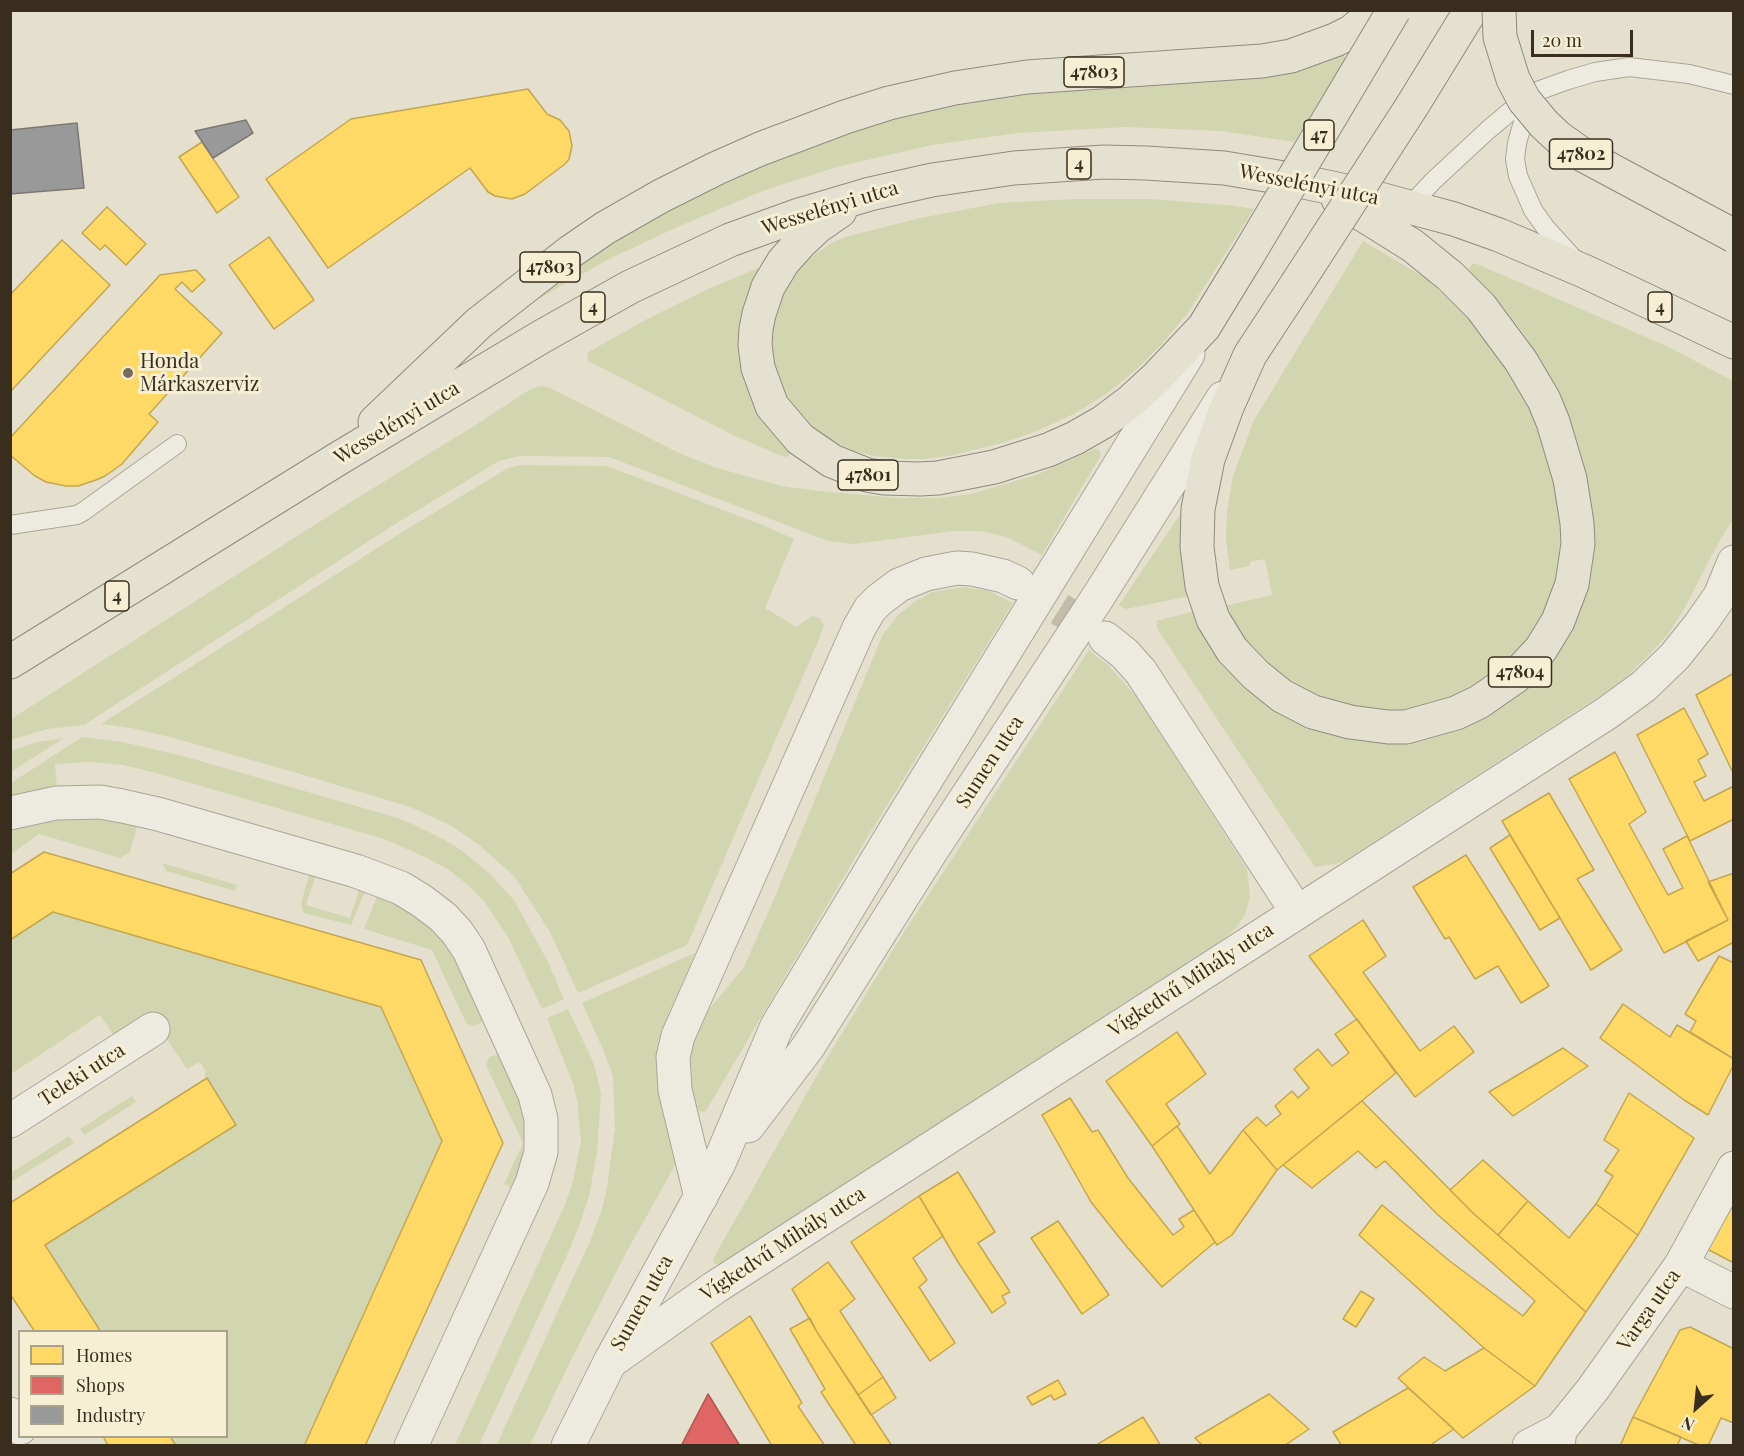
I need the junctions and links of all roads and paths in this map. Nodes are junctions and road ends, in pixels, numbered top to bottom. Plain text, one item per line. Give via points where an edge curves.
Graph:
1 (1378, 10) edge
2 (1394, 10) edge
3 (1471, 10) edge
4 (1499, 10) edge
5 (1734, 85) edge
6 (1532, 93) junction
7 (1290, 179) junction
8 (870, 194) junction
9 (1409, 207) junction
10 (1734, 236) edge
11 (1587, 272) junction
12 (1204, 327) junction
13 (1734, 342) edge
14 (1251, 354) junction
15 (177, 444) dead end
16 (336, 460) junction
17 (10, 525) edge
18 (1734, 562) edge
19 (1018, 583) tunnel mouth
20 (1727, 596) edge
21 (1105, 638) tunnel mouth
22 (10, 662) edge
23 (10, 813) edge
24 (1297, 912) junction
25 (153, 1029) dead end
26 (10, 1121) edge
27 (719, 1163) junction
28 (1734, 1168) edge
29 (700, 1197) junction
30 (1681, 1264) junction
31 (1734, 1292) edge
32 (610, 1362) junction
33 (1559, 1438) edge
34 (411, 1446) edge
35 (568, 1446) edge
36 (1529, 1446) edge

1 - 16 main road, 47803 via 1351,32 1291,56 1057,74 955,88 804,131 717,168 614,223 570,252 479,323
2 - 12 main road, 47, bridge
3 - 14 main road, bridge
4 - 10 main road, 47802, bridge via 1500,37 1513,79 1544,124 1583,155
5 - 6 lane via 1689,74 1629,67 1595,72
6 - 9 lane via 1472,144
6 - 11 lane via 1517,142 1518,176 1545,227
7 - 8 main road, Wesselényi utca / 4 via 1224,168 1104,162 1014,168
7 - 9 main road, Wesselényi utca / 4
7 - 14 main road, 47804 via 1336,198 1432,261 1481,307 1544,400 1570,479 1578,544 1572,584 1558,621 1541,649 1515,677 1468,708 1445,717 1406,727 1370,725 1330,718 1282,696 1232,650 1212,619 1207,603 1198,567 1197,527 1208,459
8 - 12 main road, 47801 via 817,227 783,262 763,300 755,345 758,368 772,406 800,439 849,468 884,478 938,478 994,467 1048,450 1103,422 1131,401
8 - 16 main road, Wesselényi utca / 4 via 730,240 639,282 541,336
9 - 11 main road, Wesselényi utca / 4 via 1499,235
11 - 13 main road, Wesselényi utca / 4
12 - 27 street, Sumen utca via 777,1026
14 - 27 street, Sumen utca via 808,1047
15 - 17 lane via 77,515
16 - 22 main road, Wesselényi utca / 4
18 - 20 street, Vígkedvű Mihály utca
19 - 29 street via 972,569 926,574 899,585 879,600 858,628 678,1036 675,1090
20 - 24 street, Vígkedvű Mihály utca via 1644,686
21 - 24 street via 1141,672
23 - 34 street via 56,803 100,802 158,814 356,871 422,901 443,917 469,950 535,1095 542,1130 541,1152 532,1183
24 - 32 street, Vígkedvű Mihály utca via 714,1288
25 - 26 street, Teleki utca
27 - 29 street, Sumen utca
28 - 30 street, Varga utca
29 - 32 street, Sumen utca
30 - 31 street
30 - 33 street, Varga utca
32 - 35 street, Sumen utca
33 - 36 street

